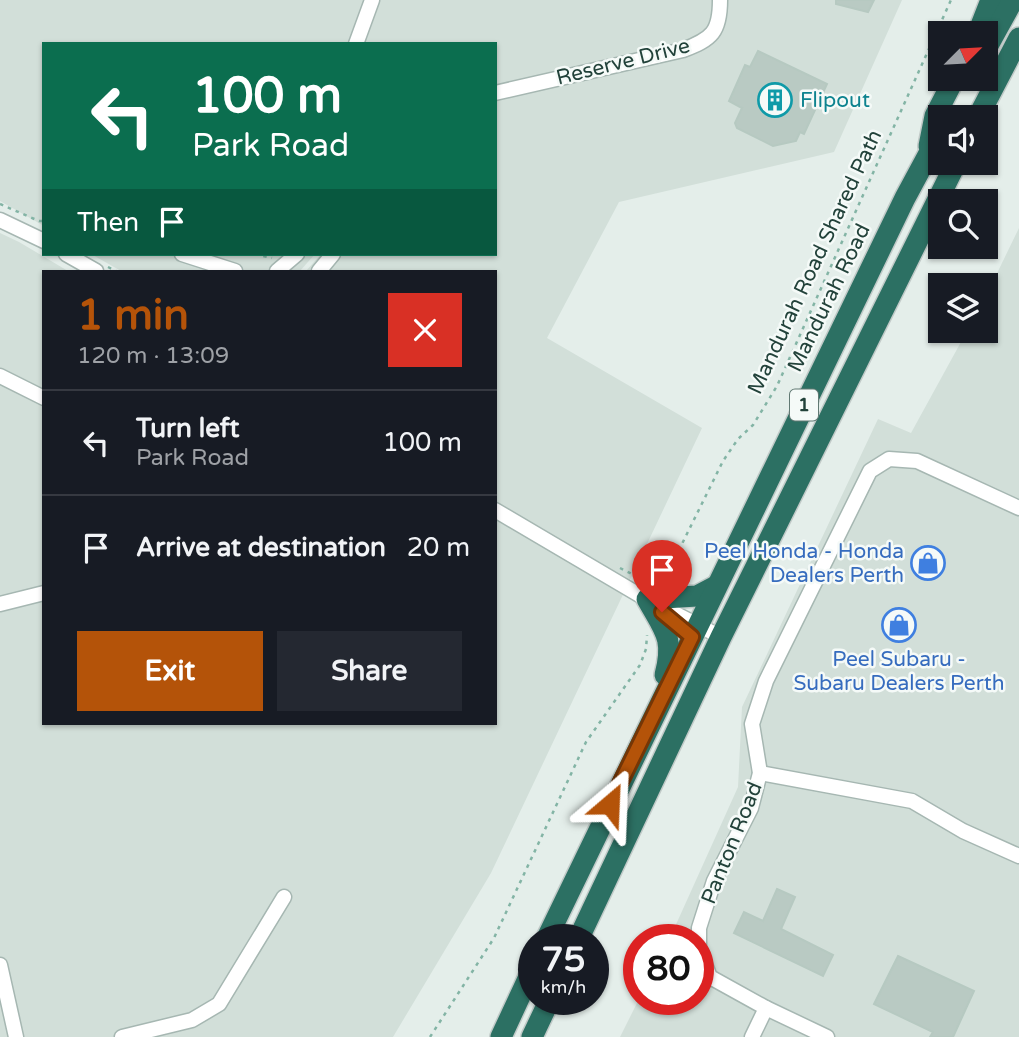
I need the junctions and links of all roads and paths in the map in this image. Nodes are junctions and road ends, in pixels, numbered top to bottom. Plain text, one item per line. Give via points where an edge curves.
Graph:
1 (372, 0) edge
2 (720, 0) edge
3 (951, 0) edge
4 (991, 0) edge
5 (1013, 0) edge
6 (983, 21) edge
7 (998, 27) edge
8 (1018, 41) edge
9 (357, 42) edge
10 (948, 91) edge
11 (497, 93) edge
12 (984, 105) edge
13 (927, 155) joint
14 (950, 175) edge
15 (0, 204) edge
16 (0, 220) edge
17 (42, 221) edge
18 (42, 240) edge
19 (70, 256) edge
20 (188, 256) edge
21 (295, 256) edge
22 (331, 256) edge
23 (94, 270) edge
24 (232, 270) edge
25 (279, 270) edge
26 (320, 270) edge
27 (0, 376) edge
28 (42, 397) edge
29 (1019, 508) edge
30 (497, 511) edge
31 (716, 586) junction
32 (42, 594) edge
33 (643, 597) junction
34 (0, 604) edge
35 (695, 632) junction
36 (647, 633) dead end
37 (718, 643) junction
38 (654, 715) junction
39 (760, 773) junction
40 (1019, 856) edge
41 (284, 897) dead end
42 (554, 924) edge
43 (586, 924) edge
44 (0, 965) edge
45 (518, 1000) edge
46 (766, 1008) junction
47 (542, 1015) edge
48 (16, 1037) edge
49 (122, 1037) edge
50 (430, 1037) edge
51 (501, 1037) edge
52 (532, 1037) edge
53 (752, 1037) edge
54 (827, 1037) edge

1 - 9 street
2 - 11 street, Reserve Drive via 720,20 713,34 701,43
3 - 33 path, Mandurah Road Shared Path via 778,386 723,461 674,560 653,579
4 - 6 highway
5 - 7 highway
8 - 12 highway
10 - 13 highway via 934,116
13 - 31 highway, Mandurah Road / 1
14 - 37 highway, 1
15 - 17 path
16 - 18 street
19 - 23 street
20 - 24 street
21 - 25 street
22 - 26 street
27 - 28 street
29 - 39 street, Panton Road via 916,461 889,459 870,471 766,681 752,724
30 - 33 street
31 - 33 highway via 697,596
31 - 35 highway, Mandurah Road / 1
32 - 34 street
33 - 35 street
33 - 38 highway via 670,639 670,657
35 - 37 street
35 - 38 highway, Mandurah Road / 1
36 - 50 path via 640,665 586,742 494,938
37 - 43 highway, 1
38 - 42 highway, Mandurah Road / 1
39 - 40 street via 912,801
39 - 46 street, Panton Road via 751,808 714,881 699,928 699,949 710,977
41 - 49 street via 219,1004 192,1020
44 - 48 street
45 - 51 highway
46 - 53 street
46 - 54 street, Panton Road
47 - 52 highway

